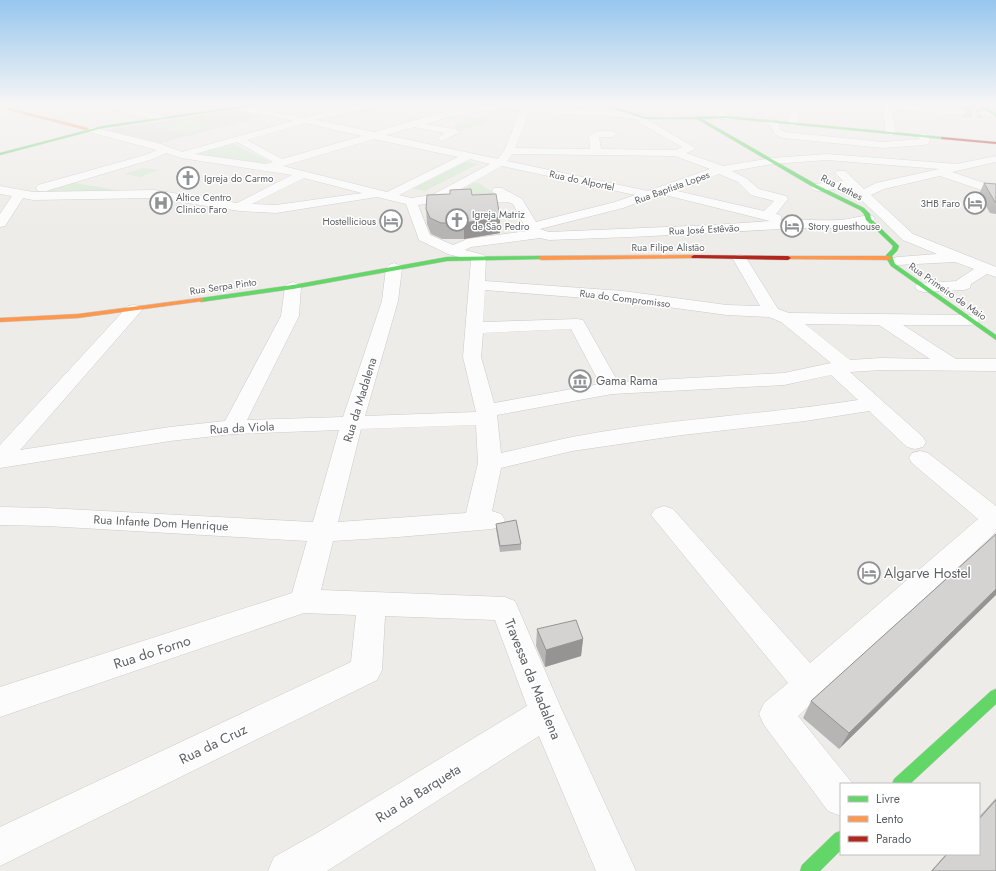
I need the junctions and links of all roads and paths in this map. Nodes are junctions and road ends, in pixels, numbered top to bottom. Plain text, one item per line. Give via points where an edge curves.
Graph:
1 (32, 146) edge
2 (152, 146) edge
3 (214, 146) edge
4 (251, 146) edge
5 (340, 146) edge
6 (422, 146) edge
7 (510, 146) edge
8 (595, 146) edge
9 (686, 146) edge
10 (745, 146) edge
11 (812, 146) edge
12 (885, 146) edge
13 (164, 149) junction
14 (508, 151) junction
15 (653, 152) junction
16 (596, 153) junction
17 (676, 153) junction
18 (0, 154) edge
19 (181, 155) junction
20 (468, 156) junction
21 (149, 157) junction
22 (826, 157) junction
23 (996, 159) edge
24 (772, 161) junction
25 (500, 163) junction
26 (280, 164) junction
27 (960, 166) junction
28 (263, 167) junction
29 (720, 171) junction
30 (940, 172) junction
31 (302, 174) junction
32 (473, 178) junction
33 (73, 179) junction
34 (851, 183) junction
35 (817, 187) junction
36 (0, 190) edge
37 (996, 191) edge
38 (657, 193) junction
39 (20, 194) junction
40 (154, 194) junction
41 (863, 194) junction
42 (384, 195) junction
43 (0, 198) edge
44 (509, 198) junction
45 (433, 199) junction
46 (411, 202) junction
47 (240, 207) junction
48 (767, 216) junction
49 (868, 218) junction
50 (0, 223) edge
51 (801, 224) junction
52 (536, 231) junction
53 (450, 255) junction
54 (957, 257) junction
55 (480, 258) junction
56 (740, 259) junction
57 (893, 260) junction
58 (394, 268) junction
59 (989, 268) edge
60 (478, 285) junction
61 (293, 287) junction
62 (923, 287) junction
63 (134, 310) junction
64 (780, 315) junction
65 (0, 320) edge
66 (882, 320) junction
67 (970, 320) junction
68 (474, 328) junction
69 (996, 338) edge
70 (952, 364) junction
71 (996, 365) edge
72 (841, 367) junction
73 (612, 388) junction
74 (874, 404) junction
75 (486, 414) junction
76 (352, 423) junction
77 (234, 427) junction
78 (0, 460) edge
79 (490, 463) junction
80 (664, 515) dead end
81 (0, 516) edge
82 (995, 518) edge
83 (323, 532) junction
84 (304, 601) junction
85 (372, 604) junction
86 (809, 685) junction
87 (995, 697) edge
88 (0, 702) edge
89 (546, 713) junction
90 (900, 783) edge
91 (840, 797) edge
92 (840, 840) edge
93 (0, 847) edge
94 (288, 871) edge
95 (616, 871) edge
96 (808, 871) edge

1 - 18 street
2 - 13 street
3 - 19 street
4 - 26 street via 277,159
5 - 26 street
6 - 20 street, Rua do Alportel
7 - 14 street
8 - 16 street
9 - 17 street via 690,148
10 - 24 street, Rua Lethes
11 - 22 street
12 - 27 street
13 - 19 street
13 - 21 street
14 - 16 street
14 - 25 street
15 - 16 street
15 - 17 street
15 - 29 street
17 - 29 street
19 - 21 street
19 - 28 street
20 - 25 street, Rua do Alportel
20 - 42 street
21 - 33 street
22 - 24 street, Rua Baptista Lopes
22 - 27 street, Rua Baptista Lopes
22 - 34 street
23 - 27 street
24 - 29 street, Rua Baptista Lopes
24 - 35 street, Rua Lethes
25 - 32 street
25 - 38 street, Rua do Alportel
26 - 28 street
27 - 30 street
28 - 31 street
29 - 38 street, Rua Baptista Lopes
29 - 48 street via 742,180 756,192 782,199
30 - 37 street
30 - 41 street via 880,186
31 - 42 street
31 - 47 street
32 - 44 street
32 - 45 street
33 - 39 street
33 - 40 street
34 - 35 street
34 - 41 street
35 - 49 street, Rua Lethes via 862,209
36 - 39 street
38 - 48 street, Rua do Alportel
38 - 52 street, Rua Baptista Lopes
39 - 40 street
39 - 43 street
39 - 50 street
40 - 47 street
41 - 54 street via 908,237
42 - 46 street
42 - 47 street via 276,209
44 - 45 street
44 - 52 street via 518,202
45 - 46 street
46 - 53 street via 424,237
48 - 51 street, Rua do Alportel
49 - 51 street, Rua José Estêvão via 860,222
49 - 57 street, Rua Lethes via 896,246 889,255
51 - 52 street, Rua José Estêvão via 549,236
52 - 53 street via 466,243
53 - 55 street
53 - 58 street, Rua Serpa Pinto
54 - 57 street
54 - 59 street
55 - 56 street, Rua Filipe Alistão
55 - 60 street
56 - 57 street, Rua Filipe Alistão
56 - 64 street
57 - 62 street, Rua Primeiro de Maio via 893,265
58 - 61 street, Rua Serpa Pinto
58 - 76 street, Rua da Madalena via 390,301
59 - 62 street via 963,282 964,285
60 - 64 street, Rua do Compromisso via 623,296
60 - 68 street
61 - 63 street, Rua Serpa Pinto
61 - 77 street via 290,316
62 - 67 street, Rua Primeiro de Maio
63 - 65 street, Rua Serpa Pinto
63 - 78 street
64 - 66 street, Rua do Compromisso
64 - 72 street
66 - 67 street, Rua do Compromisso
66 - 70 street
67 - 69 street, Rua Primeiro de Maio
68 - 73 street via 577,324
68 - 75 street via 472,357
70 - 71 street, Rua da Viola
70 - 72 street, Rua da Viola
72 - 73 street, Rua da Viola via 784,379
72 - 74 street
73 - 75 street, Rua da Viola
74 - 79 street via 572,444
74 - 82 street via 977,506
75 - 76 street, Rua da Viola
75 - 79 street
76 - 77 street, Rua da Viola
76 - 83 street, Rua da Madalena
77 - 78 street, Rua da Viola via 170,434
79 - 83 street, Rua Infante Dom Henrique via 485,521
80 - 86 street
81 - 83 street, Rua Infante Dom Henrique
82 - 86 street
83 - 84 street, Rua da Madalena
84 - 85 street
84 - 88 street, Rua do Forno
85 - 89 street, Travessa da Madalena via 505,609
85 - 93 street, Rua da Cruz via 366,670
86 - 91 street via 776,714
87 - 90 street
89 - 94 street, Rua da Barqueta
89 - 95 street, Travessa da Madalena
92 - 96 street

